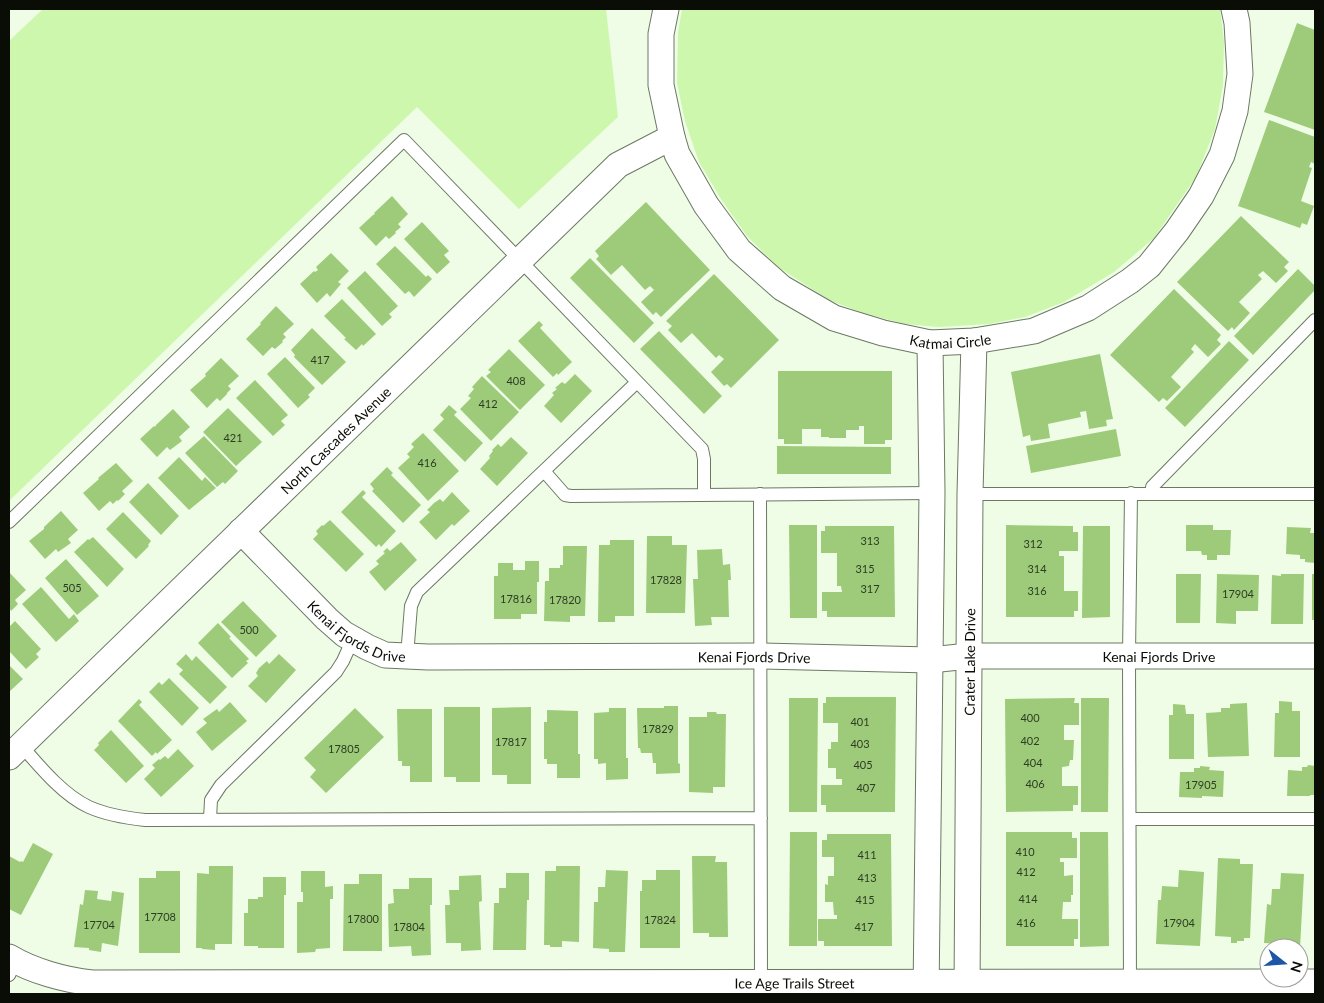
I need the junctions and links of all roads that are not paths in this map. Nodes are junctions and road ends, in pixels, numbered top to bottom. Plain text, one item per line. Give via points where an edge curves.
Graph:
1 (666, 9) edge
2 (1234, 9) edge
3 (672, 137) junction
4 (520, 260) junction
5 (1315, 320) edge
6 (974, 341) junction
7 (930, 343) junction
8 (637, 382) junction
9 (544, 471) junction
10 (932, 493) junction
11 (1132, 493) junction
12 (1152, 493) junction
13 (704, 494) junction
14 (760, 494) junction
15 (970, 494) junction
16 (1315, 494) edge
17 (9, 522) edge
18 (241, 531) junction
19 (353, 639) junction
20 (408, 656) junction
21 (761, 656) junction
22 (969, 656) junction
23 (1129, 656) junction
24 (1315, 656) edge
25 (930, 660) junction
26 (15, 751) edge
27 (761, 818) junction
28 (210, 819) junction
29 (1130, 819) junction
30 (1315, 819) edge
31 (11, 964) edge
32 (1315, 982) edge
33 (335, 988) edge
34 (761, 988) edge
35 (926, 988) edge
36 (967, 988) edge
37 (1130, 988) edge

1 - 3 street, Katmai Circle via 661,34 661,85
2 - 6 street, Katmai Circle via 1240,74 1234,111 1222,155 1201,196 1177,231 1149,266 1088,308 1034,331
3 - 4 street, North Cascades Avenue via 618,165
3 - 7 street, Katmai Circle via 677,154 706,205 739,250 782,288 834,318
4 - 8 lane
4 - 17 lane via 404,140
4 - 18 street, North Cascades Avenue
5 - 12 lane via 1152,487
6 - 7 street, Katmai Circle
6 - 15 street, Crater Lake Drive
7 - 10 street
8 - 9 lane
8 - 13 lane via 702,449
9 - 13 lane via 565,495 571,496
9 - 20 lane via 418,592 411,606
10 - 14 lane
10 - 25 street
11 - 12 lane
11 - 15 lane
11 - 23 lane
12 - 16 lane
13 - 14 lane
14 - 21 lane
15 - 22 street, Crater Lake Drive
18 - 19 street, Kenai Fjords Drive via 327,619
18 - 26 street, North Cascades Avenue
19 - 20 street, Kenai Fjords Drive via 385,655
19 - 28 lane via 336,672 220,785 211,800
20 - 21 street, Kenai Fjords Drive
21 - 25 street, Kenai Fjords Drive
21 - 27 lane
22 - 23 street, Kenai Fjords Drive
22 - 25 street, Kenai Fjords Drive
22 - 36 street, Crater Lake Drive
23 - 24 street, Kenai Fjords Drive
23 - 29 lane
25 - 35 street
26 - 28 lane via 96,810 146,820
27 - 28 lane
27 - 34 lane
29 - 30 lane
29 - 37 lane
31 - 33 street, Ice Age Trails Street via 92,983
32 - 37 street, Ice Age Trails Street
33 - 34 street, Ice Age Trails Street
34 - 35 street, Ice Age Trails Street
35 - 36 street, Ice Age Trails Street
36 - 37 street, Ice Age Trails Street

